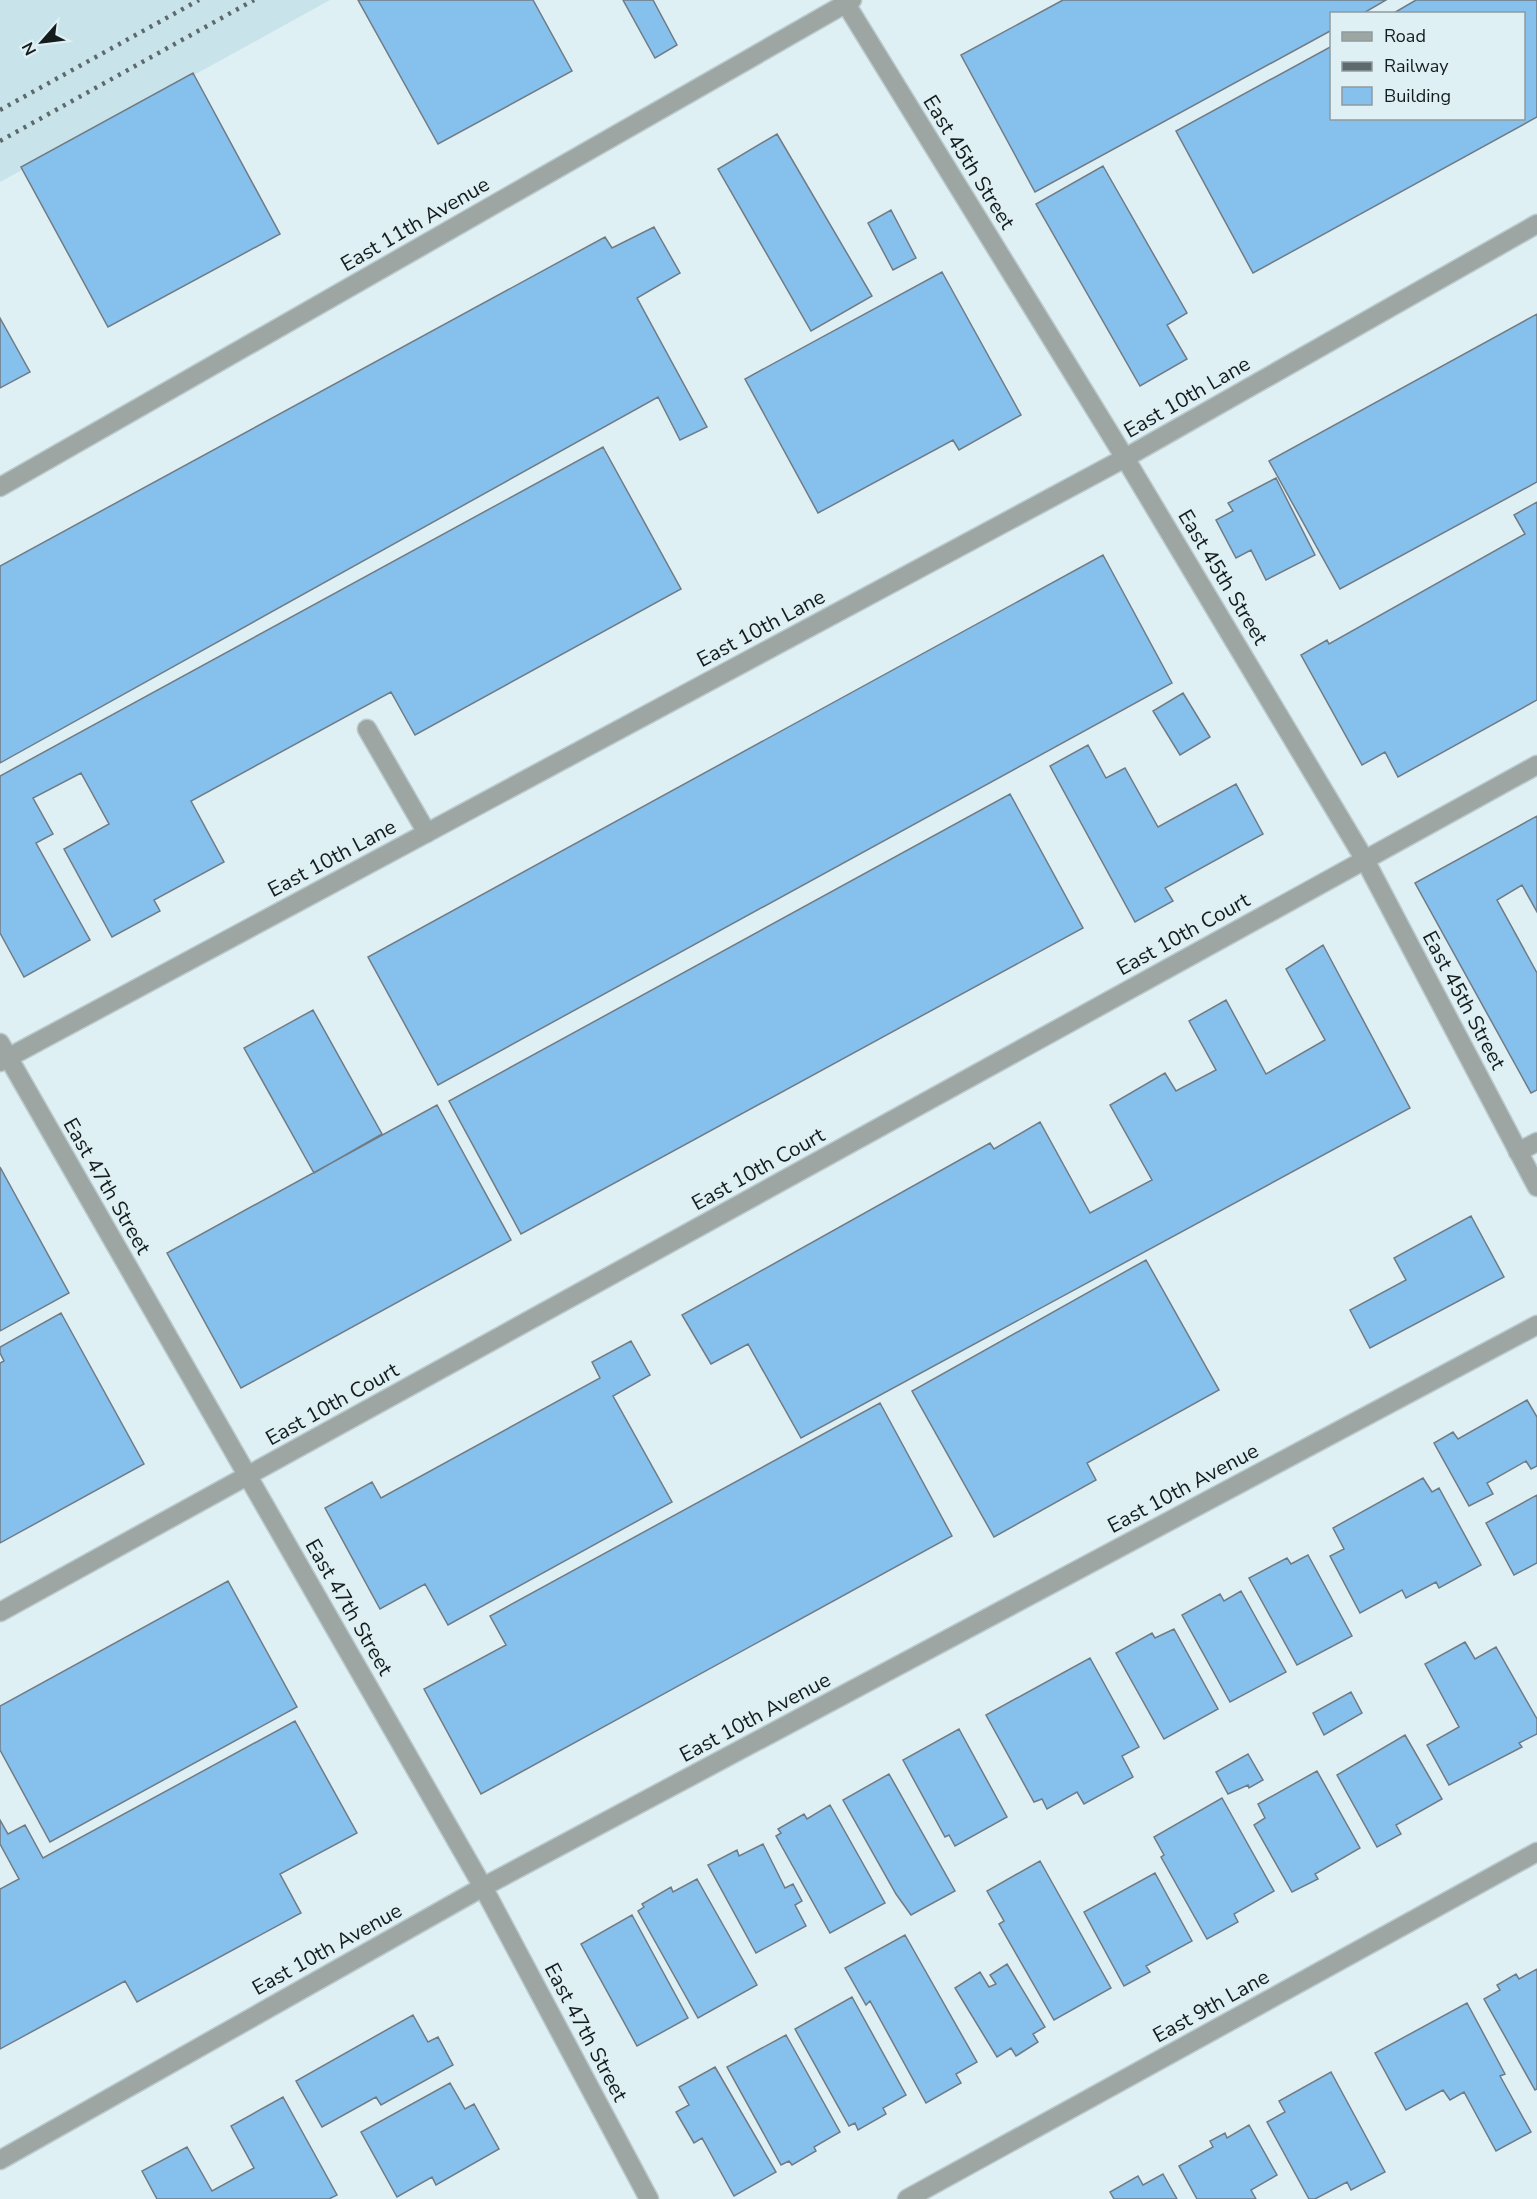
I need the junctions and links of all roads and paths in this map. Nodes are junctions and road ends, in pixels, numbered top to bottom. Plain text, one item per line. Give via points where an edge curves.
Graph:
1 (849, 2) edge
2 (1537, 224) edge
3 (1125, 458) junction
4 (0, 487) edge
5 (367, 729) dead end
6 (1537, 765) edge
7 (427, 833) junction
8 (1365, 860) junction
9 (3, 1054) edge
10 (1537, 1142) edge
11 (1518, 1152) junction
12 (1537, 1187) edge
13 (1537, 1324) edge
14 (248, 1476) junction
15 (0, 1612) edge
16 (1537, 1852) edge
17 (483, 1887) junction
18 (0, 2160) edge
19 (649, 2199) edge
20 (907, 2199) edge

1 - 3 street, East 45th Street
1 - 4 street, East 11th Avenue
2 - 3 street, East 10th Lane
3 - 7 street, East 10th Lane
3 - 8 street, East 45th Street
5 - 7 street
6 - 8 street, East 10th Court
7 - 9 street, East 10th Lane
8 - 11 street, East 45th Street
8 - 14 street, East 10th Court
9 - 14 street, East 47th Street
10 - 11 street
11 - 12 street, East 45th Street
13 - 17 street, East 10th Avenue
14 - 15 street, East 10th Court
14 - 17 street, East 47th Street
16 - 20 street, East 9th Lane
17 - 18 street, East 10th Avenue
17 - 19 street, East 47th Street

